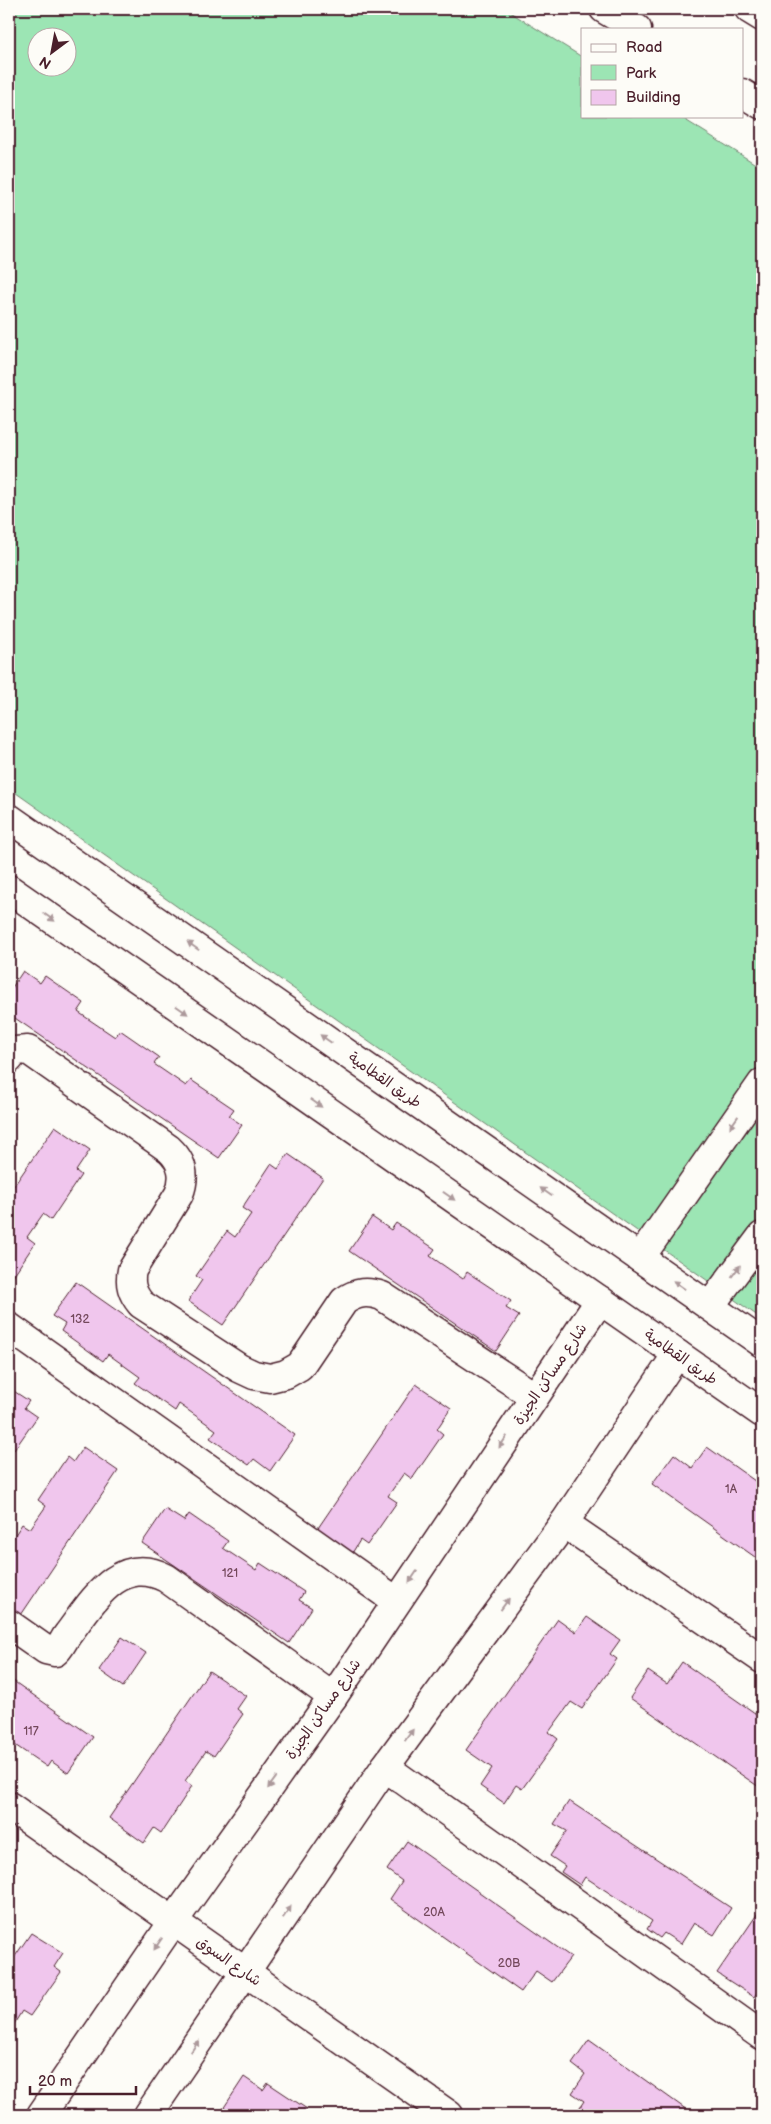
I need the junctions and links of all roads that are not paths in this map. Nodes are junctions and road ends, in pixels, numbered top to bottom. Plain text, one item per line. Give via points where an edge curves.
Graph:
1 (604, 9) edge
2 (750, 9) edge
3 (762, 17) edge
4 (635, 28) edge
5 (744, 94) edge
6 (762, 105) edge
7 (9, 818) edge
8 (9, 889) edge
9 (9, 1059) edge
10 (762, 1082) edge
11 (762, 1236) edge
12 (640, 1258) junction
13 (600, 1300) junction
14 (710, 1306) junction
15 (9, 1328) edge
16 (762, 1343) edge
17 (678, 1354) junction
18 (534, 1396) junction
19 (762, 1413) edge
20 (564, 1523) junction
21 (396, 1601) junction
22 (9, 1624) edge
23 (762, 1660) edge
24 (334, 1696) junction
25 (385, 1767) junction
26 (9, 1806) edge
27 (173, 1922) junction
28 (246, 1973) junction
29 (762, 2036) edge
30 (41, 2115) edge
31 (148, 2115) edge
32 (449, 2115) edge

1 - 4 street
2 - 3 street
5 - 6 street
12 -> 7 street, طريق القطامية
8 -> 13 street, طريق القطامية
9 - 18 street via 15,1051 28,1050 176,1156 182,1169 179,1194 132,1270 131,1288 141,1304 239,1368 254,1376 270,1378 286,1374 300,1366 344,1302 357,1294 372,1293 382,1296
10 -> 12 street
14 -> 11 street
14 -> 12 street, طريق القطامية
13 - 17 street, طريق القطامية
13 - 18 street, شارع مساكن الجيزة
14 - 16 street, طريق القطامية
15 - 21 street
17 - 19 street, طريق القطامية
17 - 20 street
18 -> 21 street, شارع مساكن الجيزة
20 - 23 street
25 -> 20 street
21 - 24 street, شارع مساكن الجيزة
22 - 24 street via 46,1650 55,1652 99,1593 111,1583 124,1573 153,1571
24 -> 27 street, شارع مساكن الجيزة
28 -> 25 street
25 - 29 street
26 - 27 street, شارع السوق
27 - 28 street, شارع السوق
27 -> 30 street, شارع مساكن الجيزة
31 -> 28 street
28 - 32 street, شارع السوق

